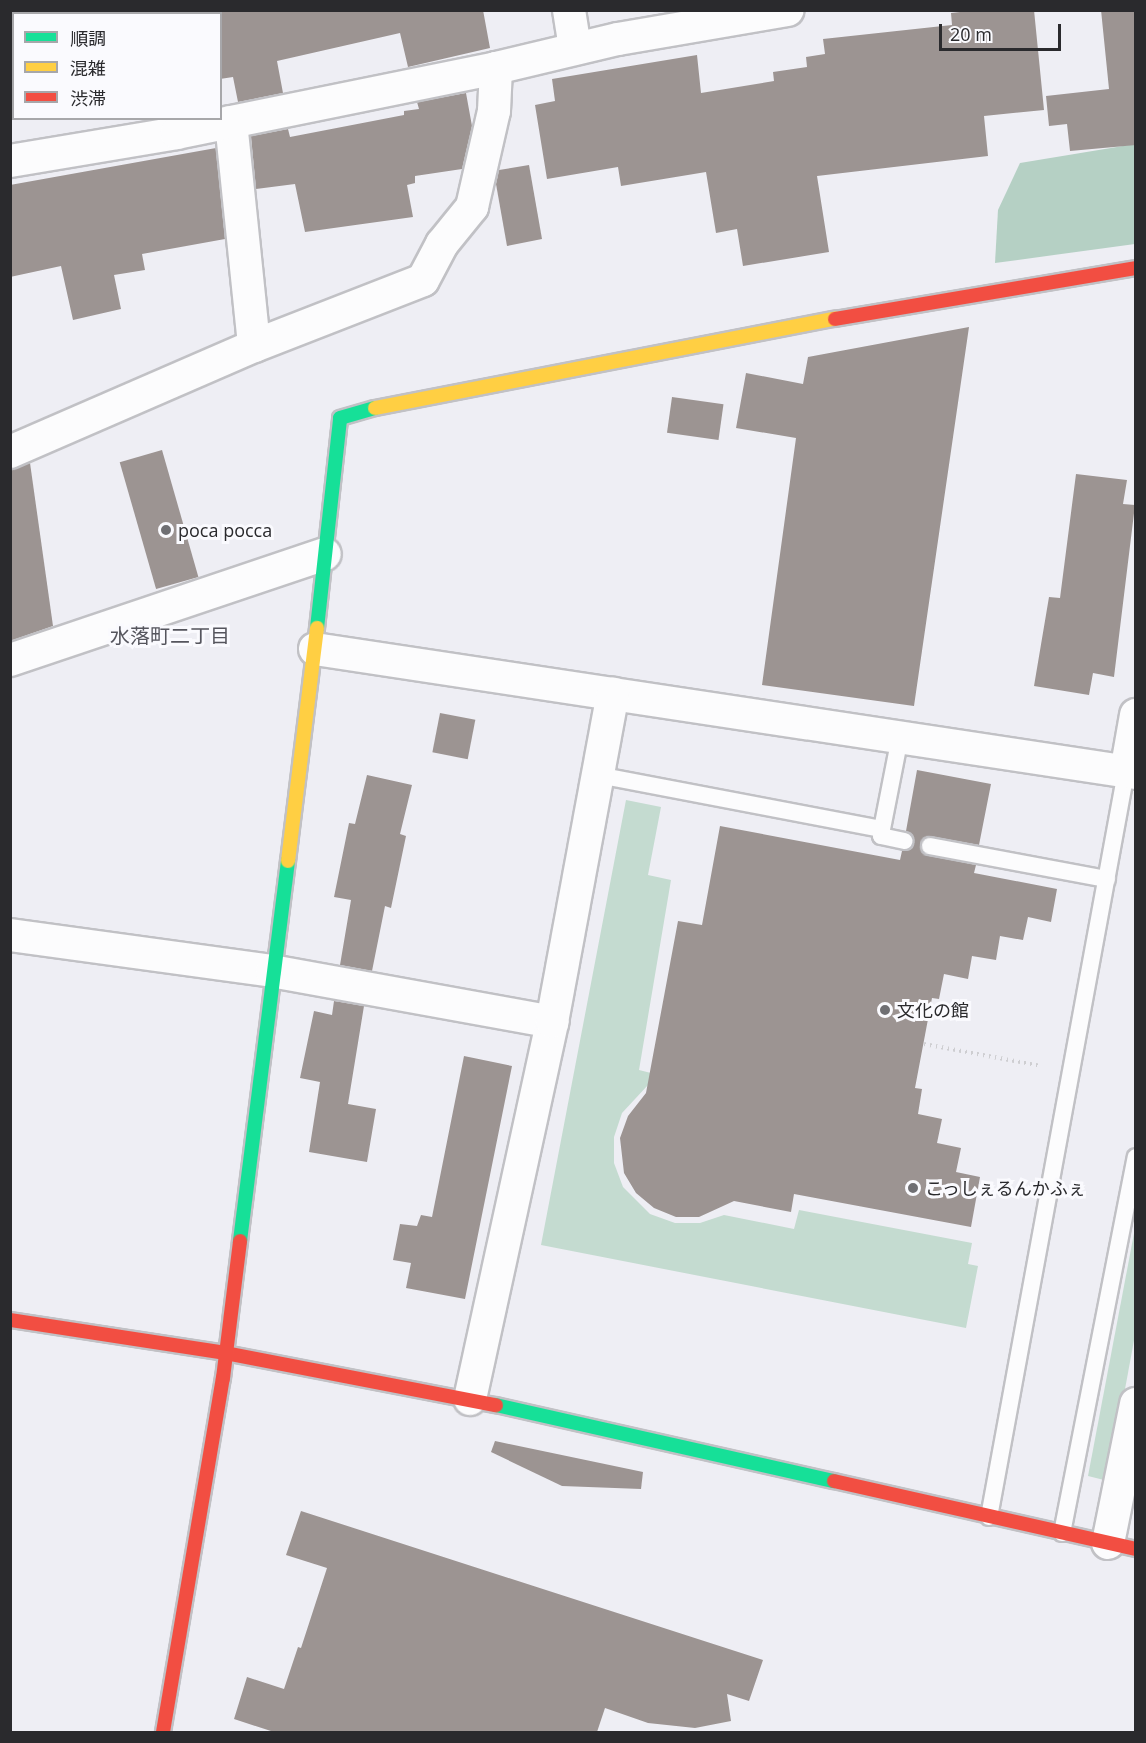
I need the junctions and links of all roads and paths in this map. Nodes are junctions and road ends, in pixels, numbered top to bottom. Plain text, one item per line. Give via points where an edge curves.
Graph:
1 (569, 10) edge
2 (788, 10) edge
3 (575, 49) junction
4 (496, 68) junction
5 (231, 122) junction
6 (175, 126) edge
7 (10, 161) edge
8 (1136, 268) edge
9 (254, 346) junction
10 (10, 452) edge
11 (326, 554) junction
12 (315, 649) junction
13 (10, 660) edge
14 (613, 694) junction
15 (1136, 715) edge
16 (900, 737) junction
17 (1131, 773) edge
18 (598, 775) junction
19 (882, 829) junction
20 (904, 841) dead end
21 (930, 846) dead end
22 (1107, 879) junction
23 (10, 935) edge
24 (272, 971) junction
25 (552, 1022) junction
26 (924, 1044) dead end
27 (1041, 1066) dead end
28 (1136, 1157) edge
29 (10, 1320) edge
30 (225, 1353) junction
31 (470, 1400) junction
32 (1136, 1404) edge
33 (989, 1517) junction
34 (1062, 1533) junction
35 (1122, 1546) edge
36 (163, 1732) edge

1 - 3 street
2 - 3 street
3 - 4 street
4 - 5 street
4 - 9 street via 494,111 472,207 442,244 423,280
5 - 6 street
5 - 9 street
6 - 7 street
8 - 11 street via 967,294 364,410 340,418
9 - 10 street
11 - 12 street
11 - 13 street
12 - 14 street
12 - 24 street
14 - 16 street
14 - 18 street
15 - 17 street
16 - 17 street
16 - 19 lane
17 - 22 lane
18 - 19 lane
18 - 25 street
19 - 20 lane via 881,836
21 - 22 lane
22 - 33 lane
23 - 24 street
24 - 25 street
24 - 30 street
25 - 31 street
26 - 27 path
28 - 34 lane
29 - 30 street
30 - 31 street
30 - 36 street
31 - 33 street
32 - 35 street
33 - 34 street
34 - 35 street

